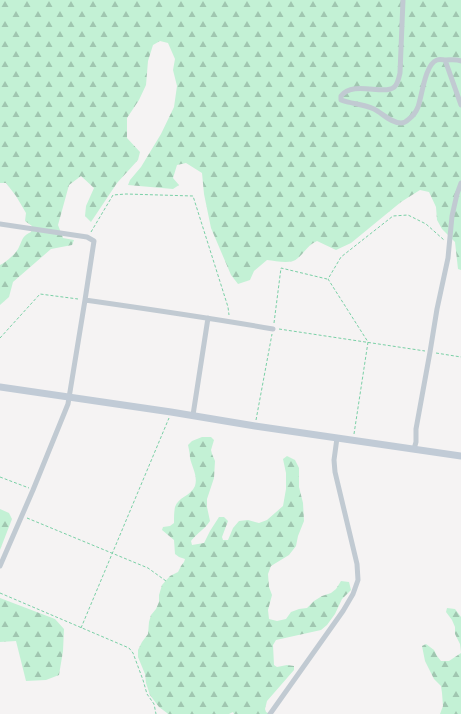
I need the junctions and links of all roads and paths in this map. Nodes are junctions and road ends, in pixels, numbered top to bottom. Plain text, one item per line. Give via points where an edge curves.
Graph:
1 (403, 0) edge
2 (445, 60) junction
3 (461, 61) edge
4 (461, 105) edge
5 (461, 183) edge
6 (0, 224) edge
7 (87, 237) junction
8 (448, 244) junction
9 (328, 279) junction
10 (85, 300) junction
11 (208, 318) junction
12 (230, 321) junction
13 (273, 328) junction
14 (0, 338) edge
15 (368, 342) junction
16 (430, 352) junction
17 (461, 357) edge
18 (0, 387) edge
19 (69, 397) junction
20 (171, 412) junction
21 (193, 416) junction
22 (255, 426) junction
23 (337, 438) junction
24 (353, 440) junction
25 (414, 449) junction
26 (461, 456) edge
27 (0, 477) edge
28 (33, 490) junction
29 (21, 516) junction
30 (112, 554) junction
31 (0, 566) edge
32 (166, 581) dead end
33 (0, 593) edge
34 (81, 628) junction
35 (156, 714) edge
36 (270, 714) edge

1 - 2 street via 400,73 397,84 393,89 385,90 349,90 344,92 341,100 374,109 393,121 407,121 416,110 433,62 438,59
2 - 3 street
2 - 4 street
5 - 8 street
6 - 7 street
7 - 10 street via 94,241
7 - 12 path via 113,195 193,196 228,307
8 - 9 path via 426,224 408,215 393,216 341,257
8 - 16 street via 448,258
9 - 13 path via 281,268
9 - 15 path
10 - 11 street
10 - 14 path via 40,294
10 - 19 street
11 - 12 street
11 - 21 street
12 - 13 street
13 - 15 path
13 - 22 path
15 - 16 path
15 - 24 path
16 - 17 path
16 - 25 street
18 - 19 street
19 - 20 street
19 - 28 street
20 - 21 street
20 - 30 path
21 - 22 street
22 - 23 street
23 - 24 street
23 - 36 street via 335,472 357,564 358,580 342,611
24 - 25 street
25 - 26 street
27 - 28 path
28 - 29 street
29 - 30 path
29 - 31 street
30 - 32 path via 148,568
30 - 34 path
33 - 34 path
34 - 35 path via 129,648

